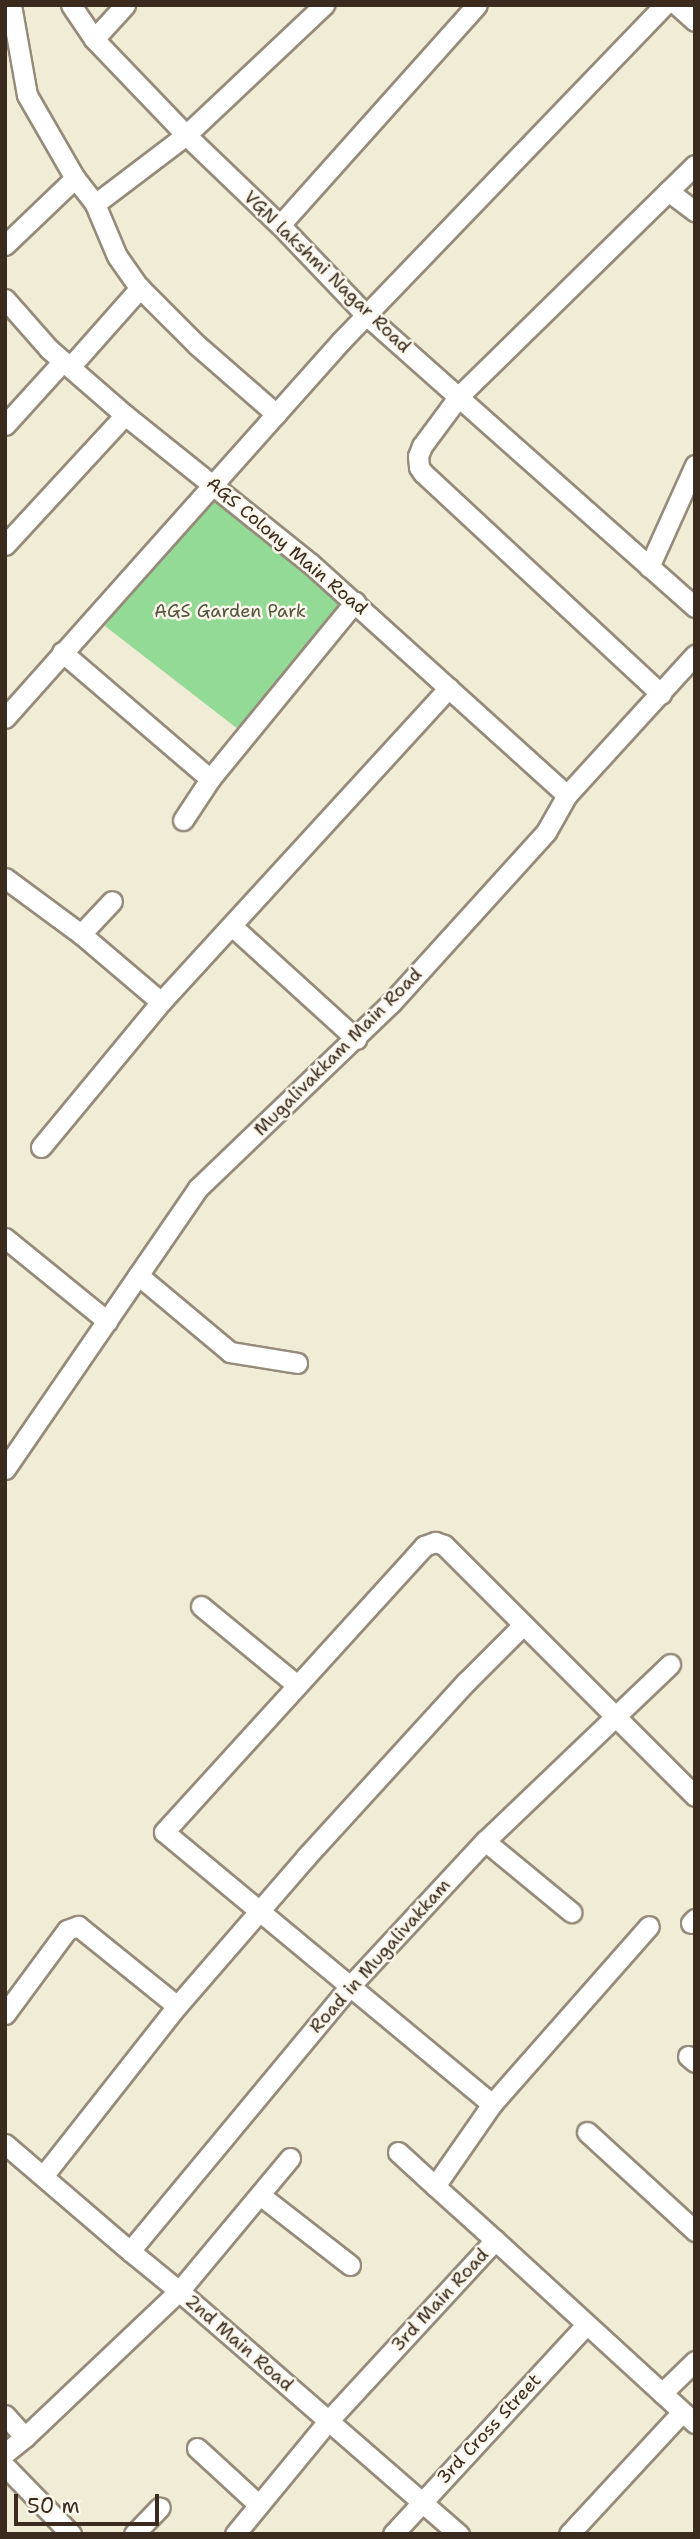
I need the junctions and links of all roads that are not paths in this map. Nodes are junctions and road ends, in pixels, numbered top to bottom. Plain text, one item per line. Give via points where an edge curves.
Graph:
1 (11, 5) edge
2 (71, 5) edge
3 (125, 5) edge
4 (324, 5) edge
5 (477, 5) edge
6 (664, 5) edge
7 (677, 5) edge
8 (695, 21) edge
9 (94, 39) junction
10 (21, 60) junction
11 (5, 77) edge
12 (186, 135) junction
13 (695, 165) edge
14 (75, 178) junction
15 (668, 191) junction
16 (95, 204) junction
17 (695, 211) edge
18 (280, 225) junction
19 (5, 245) edge
20 (140, 288) junction
21 (5, 299) edge
22 (366, 315) junction
23 (67, 364) junction
24 (459, 396) junction
25 (276, 414) junction
26 (125, 415) junction
27 (5, 425) edge
28 (695, 465) edge
29 (213, 485) junction
30 (5, 545) edge
31 (649, 567) junction
32 (355, 602) junction
33 (695, 607) edge
34 (62, 652) junction
35 (695, 655) edge
36 (449, 688) junction
37 (661, 694) junction
38 (5, 718) edge
39 (210, 779) junction
40 (567, 795) junction
41 (183, 820) dead end
42 (5, 878) edge
43 (112, 901) dead end
44 (232, 926) junction
45 (81, 934) junction
46 (161, 1002) junction
47 (356, 1039) junction
48 (41, 1147) dead end
49 (5, 1238) edge
50 (138, 1275) junction
51 (107, 1321) junction
52 (298, 1363) dead end
53 (5, 1469) edge
54 (201, 1605) dead end
55 (523, 1625) junction
56 (670, 1664) dead end
57 (297, 1685) junction
58 (615, 1716) junction
59 (695, 1796) edge
60 (485, 1841) junction
61 (258, 1910) junction
62 (571, 1912) dead end
63 (649, 1926) dead end
64 (351, 1985) junction
65 (177, 2006) junction
66 (5, 2014) edge
67 (492, 2104) junction
68 (587, 2132) dead end
69 (5, 2144) edge
70 (398, 2152) dead end
71 (290, 2158) dead end
72 (43, 2176) junction
73 (435, 2186) junction
74 (260, 2195) junction
75 (695, 2231) edge
76 (495, 2240) junction
77 (130, 2251) junction
78 (350, 2265) dead end
79 (179, 2291) junction
80 (586, 2325) junction
81 (695, 2361) edge
82 (662, 2393) junction
83 (5, 2415) edge
84 (689, 2417) edge
85 (329, 2420) junction
86 (25, 2437) junction
87 (197, 2448) dead end
88 (5, 2453) edge
89 (5, 2466) edge
90 (422, 2501) junction
91 (259, 2505) junction
92 (160, 2507) dead end
93 (71, 2534) edge
94 (134, 2534) edge
95 (235, 2534) edge
96 (393, 2534) edge
97 (459, 2534) edge
98 (569, 2534) edge

1 - 10 street
2 - 9 street, VGN lakshmi Nagar Road
3 - 9 street
4 - 12 street
5 - 18 street
6 - 22 street
7 - 8 street
9 - 12 street, VGN lakshmi Nagar Road
10 - 11 street
10 - 14 street via 27,95
12 - 16 street
12 - 18 street, VGN lakshmi Nagar Road
13 - 15 street
14 - 16 street
14 - 19 street
15 - 17 street
15 - 24 street
16 - 20 street via 117,256
18 - 22 street, VGN lakshmi Nagar Road
20 - 23 street
20 - 25 street
21 - 23 street, AGS Colony Main Road
22 - 24 street, VGN lakshmi Nagar Road
22 - 25 street
23 - 26 street, AGS Colony Main Road
23 - 27 street
24 - 31 street, VGN lakshmi Nagar Road
24 - 37 street via 422,446 419,467
25 - 29 street
26 - 29 street, AGS Colony Main Road
26 - 30 street
28 - 31 street
29 - 32 street, AGS Colony Main Road
29 - 34 street
31 - 33 street, VGN lakshmi Nagar Road
32 - 36 street, AGS Colony Main Road
32 - 39 street
34 - 38 street
34 - 39 street
35 - 37 street, Mugalivakkam Main Road
36 - 40 street, AGS Colony Main Road
36 - 44 street
37 - 40 street, Mugalivakkam Main Road
39 - 41 street
40 - 47 street, Mugalivakkam Main Road via 546,832
42 - 45 street
43 - 45 street
44 - 46 street
44 - 47 street
45 - 46 street
46 - 48 street
47 - 50 street, Mugalivakkam Main Road via 198,1188
49 - 51 street
50 - 51 street, Mugalivakkam Main Road
50 - 52 street via 230,1352
51 - 53 street, Mugalivakkam Main Road
54 - 57 street
55 - 57 street via 444,1545 429,1543
55 - 58 street
55 - 61 street
56 - 58 street, Road in Mugalivakkam
57 - 61 street via 164,1832
58 - 59 street
58 - 60 street, Road in Mugalivakkam
60 - 62 street
60 - 64 street, Road in Mugalivakkam
61 - 64 street
61 - 65 street
63 - 67 street
64 - 67 street
64 - 77 street, Road in Mugalivakkam
65 - 66 street via 78,1926 67,1930
65 - 72 street
67 - 73 street
68 - 75 street
69 - 72 street
70 - 73 street
71 - 74 street
72 - 77 street
73 - 76 street
74 - 78 street
74 - 79 street
76 - 80 street, 3rd Main Road
76 - 85 street, 3rd Main Road
77 - 79 street
79 - 85 street, 2nd Main Road
79 - 86 street, 2nd Main Road
80 - 82 street, 3rd Main Road
80 - 90 street, 3rd Cross Street
81 - 82 street
82 - 84 street, 3rd Main Road
83 - 86 street
84 - 98 street
85 - 90 street, 2nd Main Road
85 - 91 street, 3rd Main Road
86 - 88 street, 2nd Main Road
87 - 91 street
89 - 93 street
90 - 96 street, 3rd Cross Street
90 - 97 street, 2nd Main Road
91 - 95 street, 3rd Main Road
92 - 94 street

